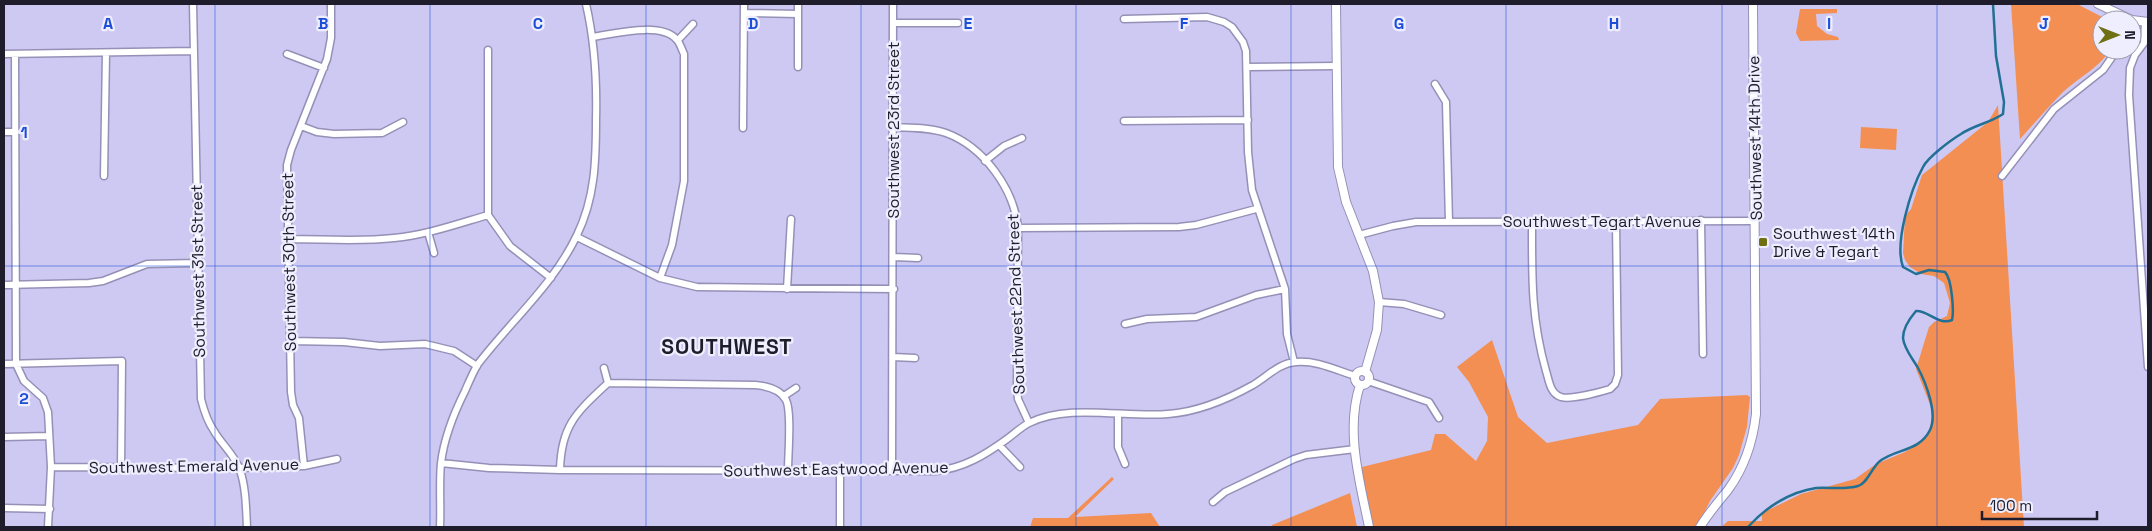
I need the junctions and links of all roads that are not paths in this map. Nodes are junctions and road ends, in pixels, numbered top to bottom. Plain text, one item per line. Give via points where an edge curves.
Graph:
1 (193, 4) edge
2 (331, 4) edge
3 (586, 4) edge
4 (744, 4) edge
5 (798, 4) edge
6 (893, 4) edge
7 (1336, 4) edge
8 (1753, 4) edge
9 (2098, 4) edge
10 (2110, 10) edge
11 (744, 13) junction
12 (798, 14) junction
13 (1124, 19) dead end
14 (2146, 22) edge
15 (893, 23) junction
16 (958, 23) dead end
17 (693, 24) dead end
18 (592, 36) junction
19 (678, 40) junction
20 (488, 50) dead end
21 (194, 51) junction
22 (106, 53) junction
23 (4, 54) edge
24 (15, 54) junction
25 (288, 54) dead end
26 (2110, 60) edge
27 (1247, 66) junction
28 (1336, 66) junction
29 (798, 67) dead end
30 (324, 68) junction
31 (1435, 84) dead end
32 (1248, 120) junction
33 (1124, 121) dead end
34 (403, 122) dead end
35 (301, 126) junction
36 (892, 127) junction
37 (744, 128) dead end
38 (4, 132) edge
39 (16, 132) junction
40 (1022, 138) dead end
41 (985, 161) junction
42 (104, 176) dead end
43 (2002, 176) dead end
44 (1256, 209) junction
45 (488, 215) junction
46 (791, 219) dead end
47 (1701, 220) junction
48 (1755, 221) junction
49 (1448, 222) junction
50 (1532, 222) junction
51 (1616, 222) junction
52 (1018, 228) junction
53 (428, 232) junction
54 (1359, 235) junction
55 (577, 237) junction
56 (290, 239) junction
57 (434, 253) dead end
58 (894, 257) junction
59 (918, 258) dead end
60 (198, 263) junction
61 (551, 278) junction
62 (660, 278) junction
63 (4, 285) edge
64 (15, 285) junction
65 (787, 289) junction
66 (894, 289) junction
67 (1285, 289) junction
68 (1378, 302) junction
69 (1440, 314) dead end
70 (1125, 324) dead end
71 (292, 341) junction
72 (1703, 354) dead end
73 (893, 358) junction
74 (915, 358) dead end
75 (1294, 362) junction
76 (4, 364) edge
77 (16, 364) junction
78 (477, 366) junction
79 (2148, 367) edge
80 (604, 368) dead end
81 (1365, 372) junction
82 (1355, 376) junction
83 (1368, 381) junction
84 (608, 383) junction
85 (1360, 385) junction
86 (796, 388) dead end
87 (784, 396) junction
88 (1118, 414) junction
89 (1439, 418) dead end
90 (1029, 423) junction
91 (4, 436) edge
92 (49, 436) junction
93 (999, 445) junction
94 (1355, 449) junction
95 (337, 459) dead end
96 (441, 463) junction
97 (1124, 464) dead end
98 (304, 466) junction
99 (50, 467) junction
100 (1020, 467) dead end
101 (121, 468) junction
102 (240, 468) junction
103 (560, 470) junction
104 (788, 470) junction
105 (840, 470) junction
106 (892, 471) junction
107 (1213, 502) dead end
108 (4, 508) edge
109 (50, 509) junction
110 (48, 527) edge
111 (247, 527) edge
112 (440, 527) edge
113 (840, 527) edge
114 (1369, 527) edge
115 (1700, 527) edge

1 - 21 street, Southwest 31st Street
2 - 30 street, Southwest 30th Street via 331,38
3 - 18 street
4 - 11 street
5 - 12 street
6 - 15 street, Southwest 23rd Street
7 - 28 street
8 - 48 street, Southwest 14th Drive
9 - 10 street
11 - 12 street
11 - 37 street
12 - 29 street
13 - 27 street via 1216,18 1238,34 1246,51
14 - 79 street via 2144,43 2130,68 2129,95
15 - 16 street
15 - 36 street, Southwest 23rd Street
17 - 19 street
18 - 19 street via 651,29
18 - 55 street via 597,83 596,166 594,187
19 - 62 street via 685,63 685,165 672,245
20 - 45 street
21 - 22 street
21 - 60 street, Southwest 31st Street
22 - 24 street
22 - 42 street
23 - 24 street
24 - 39 street
25 - 30 street
26 - 43 street via 2103,70 2054,110
27 - 28 street
27 - 32 street
28 - 54 street via 1338,167 1343,192
30 - 35 street, Southwest 30th Street
31 - 49 street via 1446,102
32 - 33 street
32 - 44 street via 1249,169
34 - 35 street via 382,133 334,134
35 - 56 street, Southwest 30th Street via 287,165
36 - 41 street, Southwest 22nd Street via 947,133 963,141
36 - 58 street, Southwest 23rd Street
38 - 39 street
39 - 64 street
40 - 41 street via 1004,146
41 - 52 street, Southwest 22nd Street via 1010,194
44 - 52 street via 1179,227
44 - 67 street
45 - 53 street
45 - 61 street via 510,246
46 - 65 street
47 - 48 street, Southwest Tegart Avenue
47 - 51 street, Southwest Tegart Avenue
47 - 72 street
48 - 115 street, Southwest 14th Drive via 1755,424 1739,472
49 - 50 street, Southwest Tegart Avenue
49 - 54 street, Southwest Tegart Avenue via 1403,223
50 - 51 street, Southwest Tegart Avenue
50 - 51 street via 1533,312 1552,390 1561,397 1610,388 1618,375
52 - 90 street, Southwest 22nd Street via 1016,390
53 - 56 street via 377,240
53 - 57 street
54 - 68 street via 1373,271
55 - 61 street
55 - 62 street
56 - 71 street, Southwest 30th Street
58 - 59 street
58 - 66 street, Southwest 23rd Street
60 - 64 street via 147,264 104,281 89,283
60 - 102 street, Southwest 31st Street via 201,399 209,423
61 - 78 street
62 - 65 street via 697,287
63 - 64 street
64 - 77 street
65 - 66 street
66 - 73 street, Southwest 23rd Street
67 - 70 street via 1256,295 1196,317 1147,319
67 - 75 street via 1287,334
68 - 69 street via 1404,304
68 - 81 street via 1377,330
71 - 78 street via 388,346 425,344 454,351
71 - 98 street, Southwest 30th Street via 291,392 299,418
73 - 74 street
73 - 106 street, Southwest 23rd Street
75 - 82 street via 1310,362
75 - 88 street, Southwest Eastwood Avenue via 1279,367 1230,396 1187,411
76 - 77 street
77 - 92 street via 24,381 47,405
77 - 101 street via 122,361
78 - 96 street via 456,409
80 - 84 street
81 - 82 street via 1358,372
81 - 83 street
82 - 85 street via 1355,382
83 - 85 street
83 - 89 street via 1429,402
84 - 87 street via 756,385 773,388
84 - 103 street via 571,422 560,449
85 - 94 street via 1354,417
86 - 87 street
87 - 104 street via 788,412
88 - 90 street, Southwest Eastwood Avenue via 1069,414
88 - 97 street via 1118,447
90 - 93 street, Southwest Eastwood Avenue
91 - 92 street
92 - 99 street
93 - 100 street
93 - 106 street, Southwest Eastwood Avenue via 958,467 936,471
94 - 107 street via 1294,459 1225,492
94 - 114 street
95 - 98 street, Southwest Emerald Avenue
96 - 103 street, Southwest Eastwood Avenue
96 - 112 street
98 - 102 street, Southwest Emerald Avenue
99 - 101 street, Southwest Emerald Avenue
99 - 109 street
101 - 102 street, Southwest Emerald Avenue
102 - 111 street, Southwest 31st Street
103 - 104 street, Southwest Eastwood Avenue
104 - 105 street, Southwest Eastwood Avenue
105 - 106 street, Southwest Eastwood Avenue
105 - 113 street
108 - 109 street
109 - 110 street

